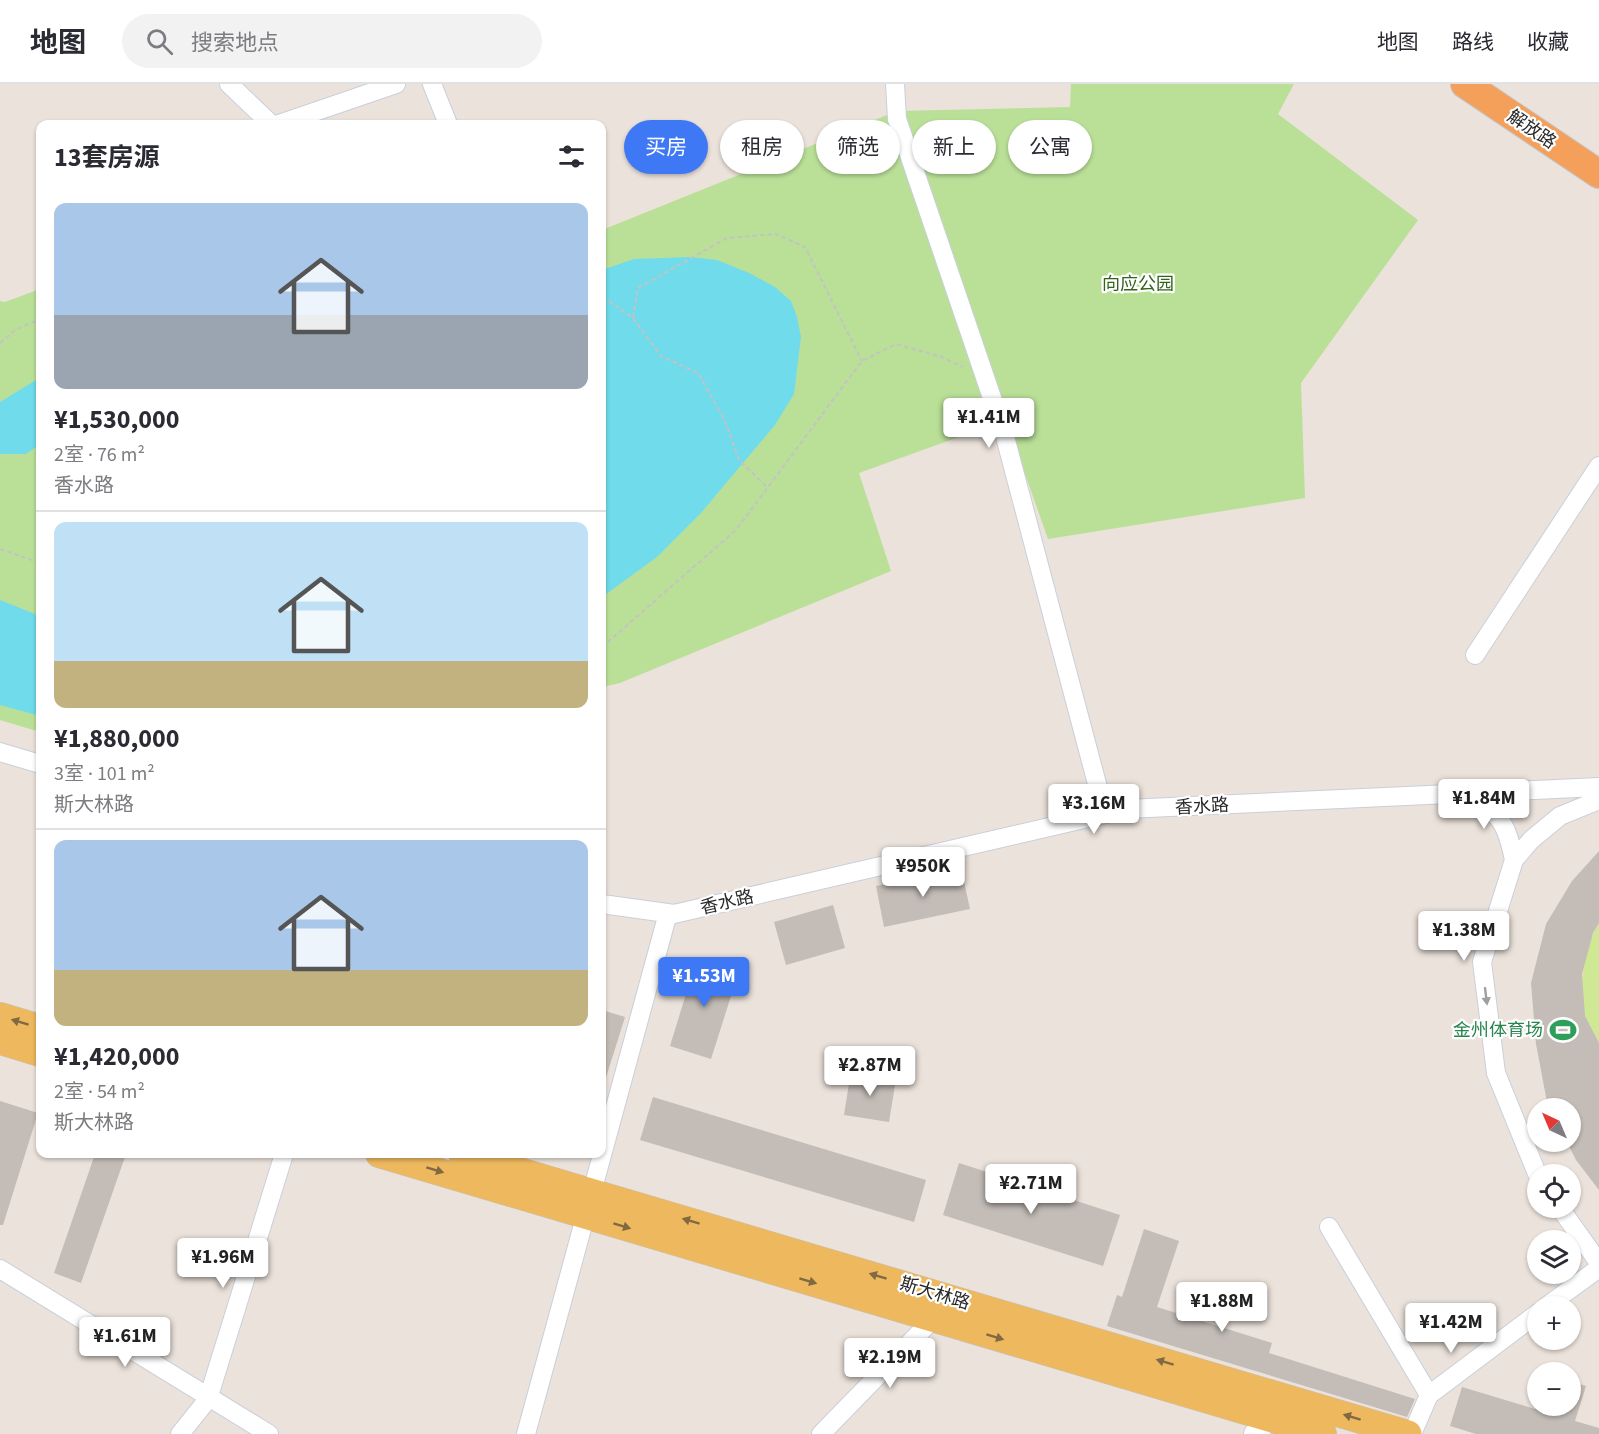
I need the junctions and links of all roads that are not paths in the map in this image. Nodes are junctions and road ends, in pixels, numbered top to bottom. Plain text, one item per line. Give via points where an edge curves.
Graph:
1 (229, 84) edge
2 (396, 84) edge
3 (432, 84) edge
4 (895, 84) edge
5 (1465, 84) edge
6 (267, 120) edge
7 (291, 120) edge
8 (446, 120) edge
9 (1599, 174) edge
10 (1599, 466) edge
11 (1475, 655) dead end
12 (0, 752) edge
13 (36, 763) edge
14 (1599, 787) edge
15 (1464, 794) junction
16 (1599, 800) edge
17 (1105, 814) junction
18 (1514, 860) junction
19 (606, 905) edge
20 (668, 913) junction
21 (0, 1016) edge
22 (36, 1027) edge
23 (0, 1041) edge
24 (36, 1052) edge
25 (606, 1141) edge
26 (283, 1158) edge
27 (396, 1158) edge
28 (472, 1158) edge
29 (601, 1158) edge
30 (1533, 1164) edge
31 (589, 1203) junction
32 (1567, 1218) edge
33 (1329, 1227) dead end
34 (1599, 1263) edge
35 (1599, 1268) edge
36 (0, 1269) edge
37 (1561, 1296) edge
38 (934, 1318) junction
39 (1527, 1321) edge
40 (1429, 1395) junction
41 (208, 1399) junction
42 (1262, 1426) edge
43 (180, 1434) edge
44 (269, 1434) edge
45 (526, 1434) edge
46 (821, 1434) edge
47 (1323, 1434) edge
48 (1410, 1434) edge

1 - 6 street
2 - 7 street
3 - 8 street
4 - 17 street via 897,119 1004,433
5 - 9 highway, 解放路
10 - 11 street
12 - 13 street
14 - 15 street, 香水路
15 - 17 street, 香水路 via 1127,809
15 - 18 street via 1490,808 1508,831
16 - 18 street via 1560,816
17 - 20 street, 香水路
18 -> 30 street via 1482,962 1496,1073
19 - 20 street, 香水路
20 - 25 street
22 -> 21 main road
23 - 24 main road
26 - 41 street
27 -> 31 main road, 斯大林路
28 - 31 main road, 斯大林路
29 - 31 street
31 -> 38 main road, 斯大林路
31 - 45 street
48 -> 31 main road, 斯大林路
32 - 34 street
33 - 40 street
35 - 37 street
36 - 41 street
38 -> 42 main road, 斯大林路
38 - 46 street
39 - 40 street
40 - 48 street
41 - 43 street
41 - 44 street
42 - 47 main road, 斯大林路

